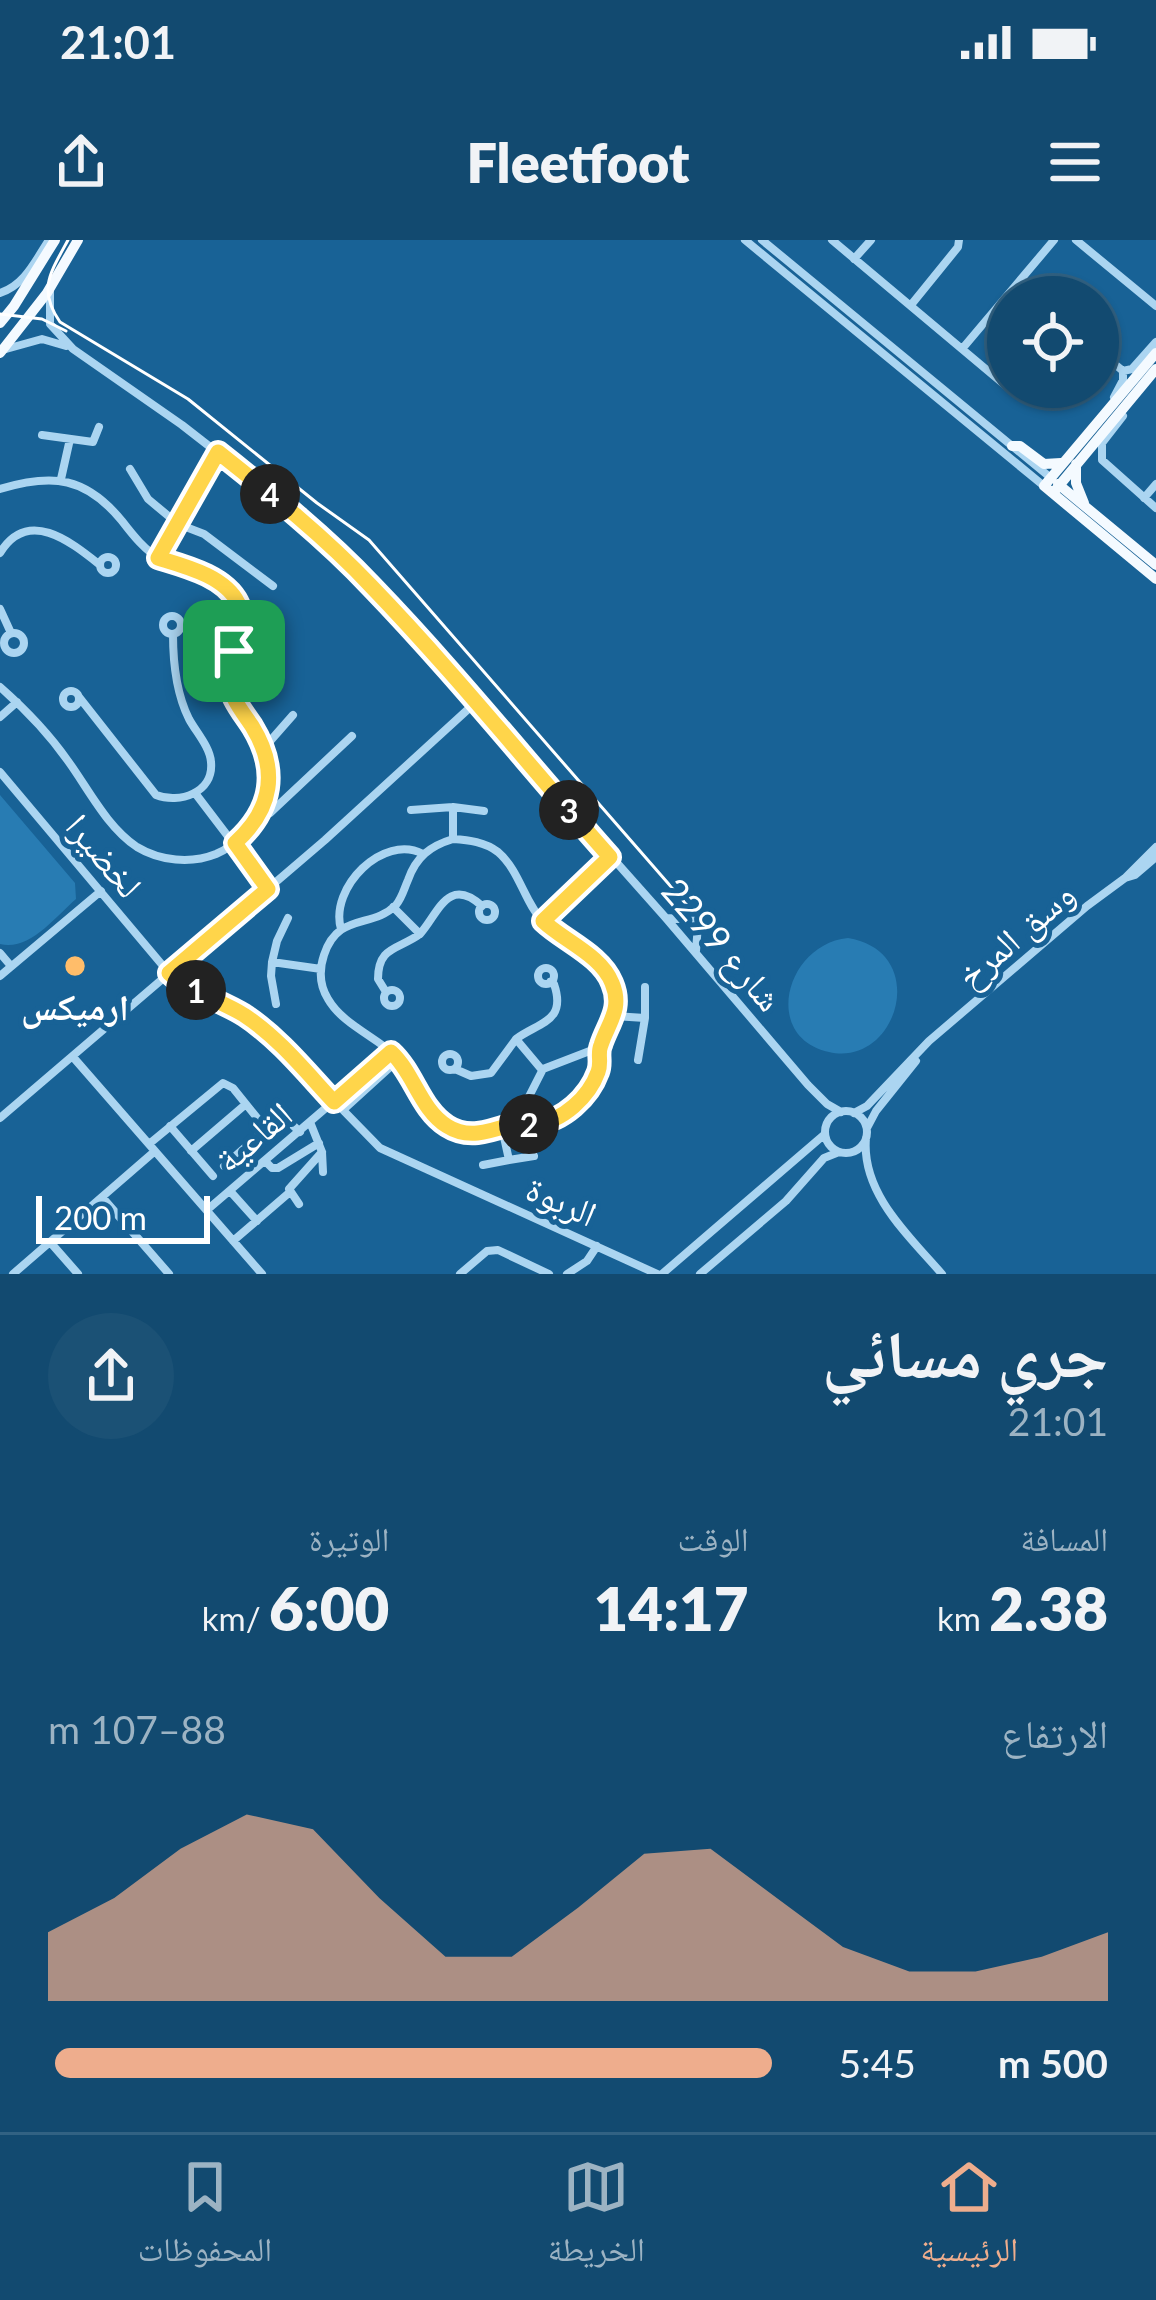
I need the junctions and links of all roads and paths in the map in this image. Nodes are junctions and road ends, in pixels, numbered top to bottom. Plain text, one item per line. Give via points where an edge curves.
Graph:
1 (52, 240) edge
2 (78, 240) edge
3 (745, 240) edge
4 (762, 240) edge
5 (832, 240) edge
6 (871, 240) edge
7 (959, 240) edge
8 (1054, 240) edge
9 (1076, 240) edge
10 (854, 259) junction
11 (1025, 276) edge
12 (50, 289) junction
13 (0, 293) edge
14 (910, 305) junction
15 (1156, 306) edge
16 (987, 320) edge
17 (0, 323) edge
18 (1155, 347) edge
19 (73, 349) junction
20 (962, 349) junction
21 (2, 352) edge
22 (1119, 367) edge
23 (987, 370) edge
24 (1123, 370) junction
25 (1153, 371) edge
26 (1110, 409) junction
27 (100, 427) dead end
28 (42, 435) dead end
29 (70, 439) junction
30 (1012, 446) junction
31 (218, 452) junction
32 (1070, 463) junction
33 (130, 469) dead end
34 (61, 479) junction
35 (1156, 484) edge
36 (1052, 485) junction
37 (0, 489) edge
38 (1144, 498) junction
39 (1156, 508) edge
40 (1090, 510) junction
41 (178, 524) junction
42 (2, 546) edge
43 (158, 558) junction
44 (98, 561) dead end
45 (1156, 565) edge
46 (1156, 579) edge
47 (273, 586) dead end
48 (0, 609) edge
49 (242, 620) junction
50 (261, 631) dead end
51 (8, 632) dead end
52 (173, 634) dead end
53 (2, 693) edge
54 (78, 701) dead end
55 (17, 702) junction
56 (476, 702) junction
57 (293, 715) dead end
58 (0, 717) edge
59 (352, 736) dead end
60 (264, 748) junction
61 (0, 772) edge
62 (195, 793) junction
63 (453, 808) junction
64 (411, 810) dead end
65 (484, 811) dead end
66 (262, 814) junction
67 (453, 839) junction
68 (235, 843) junction
69 (1156, 847) edge
70 (423, 854) junction
71 (1156, 856) edge
72 (610, 857) junction
73 (1125, 878) junction
74 (268, 889) junction
75 (101, 891) junction
76 (482, 906) dead end
77 (393, 907) junction
78 (665, 917) junction
79 (288, 918) dead end
80 (543, 921) junction
81 (341, 929) junction
82 (420, 934) junction
83 (0, 953) edge
84 (696, 953) junction
85 (272, 962) junction
86 (11, 967) junction
87 (321, 969) junction
88 (169, 973) junction
89 (0, 976) edge
90 (550, 982) dead end
91 (645, 987) dead end
92 (386, 992) dead end
93 (276, 1004) dead end
94 (614, 1016) junction
95 (645, 1018) junction
96 (941, 1033) junction
97 (516, 1039) junction
98 (599, 1047) junction
99 (391, 1052) junction
100 (74, 1057) junction
101 (399, 1060) junction
102 (638, 1060) dead end
103 (455, 1069) dead end
104 (542, 1070) junction
105 (353, 1085) junction
106 (808, 1085) junction
107 (360, 1094) junction
108 (334, 1102) junction
109 (246, 1104) junction
110 (343, 1111) junction
111 (841, 1112) junction
112 (854, 1113) junction
113 (0, 1118) edge
114 (258, 1119) dead end
115 (310, 1122) junction
116 (516, 1122) junction
117 (827, 1123) junction
118 (170, 1126) junction
119 (502, 1128) junction
120 (300, 1132) junction
121 (866, 1133) junction
122 (825, 1134) junction
123 (321, 1147) junction
124 (152, 1148) junction
125 (191, 1151) junction
126 (839, 1152) junction
127 (854, 1152) junction
128 (534, 1156) dead end
129 (509, 1160) junction
130 (265, 1161) junction
131 (483, 1165) dead end
132 (868, 1165) junction
133 (224, 1166) dead end
134 (323, 1172) dead end
135 (213, 1176) dead end
136 (229, 1191) junction
137 (290, 1192) junction
138 (102, 1197) junction
139 (299, 1204) dead end
140 (207, 1210) junction
141 (257, 1221) junction
142 (233, 1240) junction
143 (50, 1242) junction
144 (597, 1246) junction
145 (645, 1272) edge
146 (13, 1274) edge
147 (78, 1274) edge
148 (169, 1274) edge
149 (262, 1274) edge
150 (460, 1274) edge
151 (549, 1274) edge
152 (567, 1274) edge
153 (660, 1274) edge
154 (700, 1274) edge
155 (942, 1274) edge

1 - 13 street via 21,281
1 - 17 main road
2 - 12 main road
3 - 36 street
4 - 30 street
5 - 10 street
6 - 10 street
7 - 14 street
8 - 11 street
9 - 15 street
10 - 14 street
12 - 19 street via 50,324
12 - 21 main road
14 - 20 street
16 - 20 street
18 - 24 street
18 - 25 main road
19 - 21 street via 43,339
19 - 31 street, شارع 2299
20 - 23 street
22 - 24 street
24 - 26 street
25 - 26 main road
25 - 32 main road
25 - 38 street via 1102,443 1102,460
26 - 32 main road
27 - 29 street via 93,442
28 - 29 street
29 - 34 street
30 - 32 main road via 1044,464
30 - 36 street
31 - 41 street
31 - 56 street, شارع 2299 via 357,572
32 - 36 main road
32 - 40 main road
33 - 41 street via 148,499
34 - 37 street
34 - 43 street via 107,503
35 - 38 street
36 - 40 main road
36 - 46 main road
38 - 39 street
40 - 45 main road
41 - 43 street
41 - 47 street
42 - 44 street via 51,532
43 - 49 street via 227,589
48 - 51 street
49 - 50 street
49 - 60 street via 228,678
52 - 62 street via 181,700 212,763
53 - 55 street
54 - 62 street via 156,795
55 - 58 street
55 - 68 street via 136,847 191,860
56 - 72 street, شارع 2299
56 - 74 street
57 - 60 street
59 - 66 street
60 - 66 street
61 - 75 street, لخضيرا
62 - 68 street
63 - 64 street
63 - 65 street
63 - 67 street
66 - 68 street
67 - 70 street
67 - 80 street via 502,856
68 - 74 street
69 - 73 street, وسق المرخ
70 - 77 street
70 - 81 street via 406,848 360,872 340,905
71 - 73 street, وسق المرخ
72 - 78 street, شارع 2299
72 - 80 street
73 - 96 street, وسق المرخ
74 - 88 street
75 - 86 street
75 - 88 street, لخضيرا
76 - 82 street via 472,897 449,898
77 - 81 street
77 - 82 street
78 - 84 street, شارع 2299
78 - 84 street via 696,922
79 - 85 street
80 - 94 street via 608,976
81 - 87 street
82 - 92 street via 381,958 378,979
83 - 86 street
84 - 106 street, شارع 2299
85 - 87 street
85 - 93 street
86 - 89 street
87 - 99 street via 332,1006
88 - 100 street
88 - 108 street, الربوة via 262,1028
90 - 97 street via 555,1012
91 - 95 street
94 - 95 street
94 - 98 street
95 - 102 street
96 - 112 street, وسق المرخ
96 - 121 street, وسق المرخ
97 - 103 street via 491,1073
97 - 104 street
98 - 104 street
98 - 116 street via 600,1068 583,1098 543,1123
99 - 101 street
99 - 105 street, القاعية
100 - 113 street
100 - 124 street
101 - 107 street
101 - 119 street via 449,1127 479,1134
104 - 116 street
105 - 107 street
105 - 108 street, القاعية
106 - 111 street, شارع 2299
106 - 117 street, شارع 2299
107 - 110 street
108 - 110 street, الربوة
108 - 115 street, القاعية
109 - 114 street
109 - 118 street via 223,1083
109 - 125 street
110 - 144 street, الربوة via 392,1155
111 - 112 street
111 - 117 street
112 - 121 street
115 - 120 street, القاعية
115 - 123 street
116 - 119 street
117 - 122 street
118 - 124 street
118 - 125 street
119 - 129 street
120 - 130 street, القاعية
120 - 133 street via 282,1115
121 - 127 street
121 - 132 street
122 - 126 street
122 - 153 street
123 - 130 street via 278,1168
123 - 134 street
123 - 137 street
124 - 138 street
124 - 140 street
125 - 135 street
126 - 127 street
126 - 154 street
127 - 132 street
128 - 129 street
129 - 131 street
130 - 136 street, القاعية
132 - 155 street via 895,1220
136 - 140 street, القاعية
136 - 141 street
137 - 139 street
137 - 141 street
138 - 143 street
138 - 148 street
140 - 142 street
141 - 142 street
142 - 149 street
143 - 146 street
143 - 147 street
144 - 145 street, الربوة
144 - 152 street
145 - 153 street, الربوة
150 - 151 street via 498,1250

